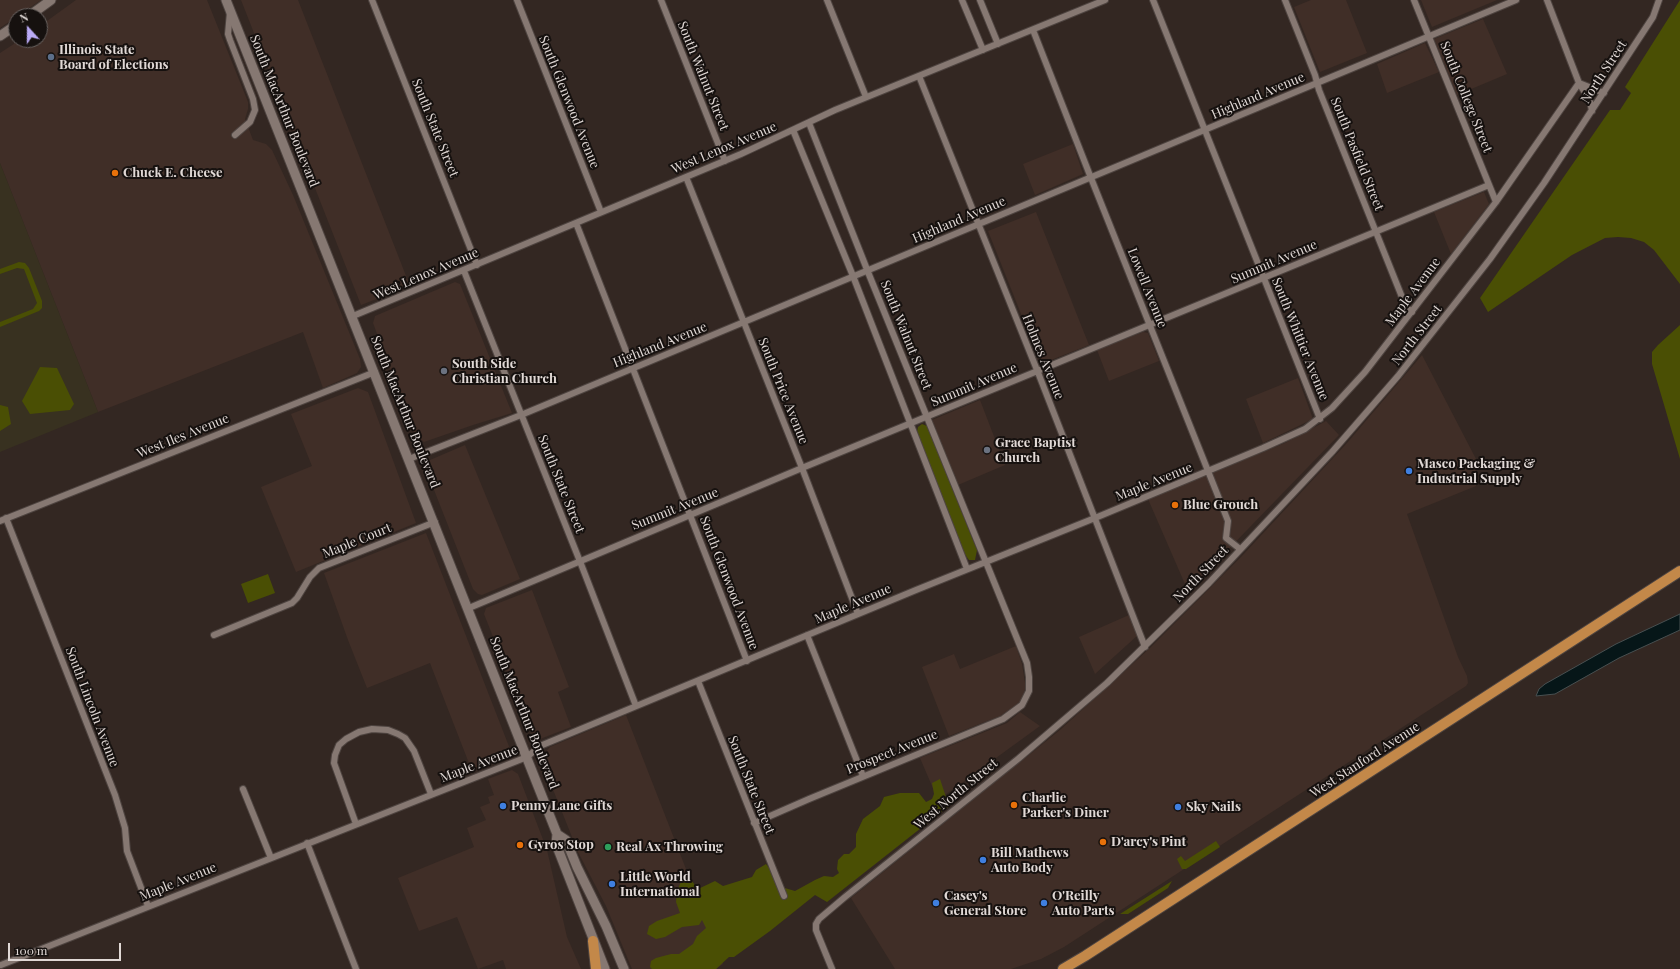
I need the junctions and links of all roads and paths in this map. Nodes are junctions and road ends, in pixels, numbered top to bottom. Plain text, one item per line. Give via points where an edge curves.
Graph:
1 (51, 0) edge
2 (372, 0) edge
3 (517, 0) edge
4 (661, 0) edge
5 (827, 0) edge
6 (962, 0) edge
7 (980, 0) edge
8 (1105, 0) edge
9 (1153, 0) edge
10 (1285, 0) edge
11 (1414, 0) edge
12 (1516, 0) edge
13 (1547, 0) edge
14 (1659, 0) edge
15 (228, 4) edge
16 (40, 8) edge
17 (1033, 30) junction
18 (1429, 37) junction
19 (998, 44) junction
20 (983, 50) junction
21 (919, 76) junction
22 (1318, 83) junction
23 (1580, 83) junction
24 (1604, 93) junction
25 (866, 97) junction
26 (1592, 111) junction
27 (809, 123) junction
28 (794, 130) junction
29 (1205, 130) junction
30 (236, 135) dead end
31 (725, 161) junction
32 (686, 177) junction
33 (1091, 178) junction
34 (1489, 185) junction
35 (1496, 202) junction
36 (601, 212) junction
37 (576, 223) junction
38 (978, 224) junction
39 (1376, 231) junction
40 (477, 265) junction
41 (867, 270) junction
42 (464, 271) junction
43 (853, 276) junction
44 (1263, 278) junction
45 (1412, 312) junction
46 (353, 316) junction
47 (744, 321) junction
48 (1150, 324) junction
49 (633, 367) junction
50 (1037, 371) junction
51 (375, 372) junction
52 (521, 415) junction
53 (927, 417) junction
54 (1320, 419) junction
55 (911, 424) junction
56 (409, 459) junction
57 (802, 468) junction
58 (1208, 471) junction
59 (691, 515) junction
60 (1095, 518) junction
61 (3, 519) edge
62 (435, 522) junction
63 (1240, 550) junction
64 (580, 561) junction
65 (985, 562) junction
66 (966, 569) junction
67 (1680, 571) edge
68 (469, 608) junction
69 (858, 614) junction
70 (214, 635) dead end
71 (807, 635) junction
72 (1145, 647) junction
73 (747, 661) junction
74 (698, 681) junction
75 (1029, 691) joint
76 (636, 706) junction
77 (527, 757) junction
78 (863, 776) junction
79 (243, 789) dead end
80 (430, 794) junction
81 (754, 823) junction
82 (356, 824) junction
83 (557, 834) junction
84 (307, 843) junction
85 (271, 858) junction
86 (784, 896) dead end
87 (148, 906) junction
88 (594, 941) junction
89 (1, 966) edge
90 (356, 969) edge
91 (596, 969) edge
92 (605, 969) edge
93 (624, 969) edge
94 (832, 969) edge
95 (1062, 969) edge

1 - 16 main road
2 - 40 street, South State Street
3 - 36 street, South Glenwood Avenue
4 - 31 street, South Walnut Street
5 - 25 street
6 - 20 street
7 - 19 street
8 - 17 street, West Lenox Avenue
9 - 29 street, South Whittier Avenue
10 - 22 street, South Pasfield Street
11 - 18 street, South College Street
12 - 18 street, Highland Avenue
13 - 23 street
14 - 24 street, North Street via 1653,17
15 - 30 street via 228,34 255,110 250,122
15 - 46 main road, South MacArthur Boulevard
17 - 19 street, West Lenox Avenue
17 - 33 street, Lowell Avenue
18 - 22 street, Highland Avenue
18 - 34 street, South College Street
19 - 20 street, West Lenox Avenue
20 - 21 street, West Lenox Avenue
21 - 25 street, West Lenox Avenue
21 - 38 street, Holmes Avenue
22 - 29 street, Highland Avenue
22 - 39 street, South Pasfield Street
23 - 24 street
23 - 26 street via 1588,95
23 - 35 street, Maple Avenue
24 - 26 street, North Street
25 - 27 street, West Lenox Avenue
26 - 63 street, North Street via 1511,230 1413,358 1332,452
27 - 28 street, West Lenox Avenue
27 - 41 street, South Walnut Street
28 - 31 street, West Lenox Avenue
28 - 43 street
29 - 33 street, Highland Avenue
29 - 44 street, South Whittier Avenue
31 - 32 street, West Lenox Avenue
32 - 36 street, West Lenox Avenue
32 - 47 street, South Price Avenue
33 - 38 street, Highland Avenue
33 - 48 street, Lowell Avenue
34 - 35 street, South College Street
34 - 39 street, Summit Avenue
35 - 45 street, Maple Avenue
36 - 37 street, West Lenox Avenue
37 - 40 street, West Lenox Avenue
37 - 49 street, South Glenwood Avenue
38 - 41 street, Highland Avenue
38 - 50 street, Holmes Avenue
39 - 44 street, Summit Avenue
39 - 45 street, South Pasfield Street via 1406,307
40 - 42 street, West Lenox Avenue
41 - 43 street, Highland Avenue
41 - 53 street, South Walnut Street
42 - 46 street, West Lenox Avenue
42 - 52 street, South State Street
43 - 47 street, Highland Avenue
43 - 55 street
44 - 48 street, Summit Avenue
44 - 54 street, South Whittier Avenue
45 - 54 street, Maple Avenue via 1365,372
46 - 51 main road, South MacArthur Boulevard
47 - 49 street, Highland Avenue
47 - 57 street, South Price Avenue
48 - 50 street, Summit Avenue
48 - 58 street, Lowell Avenue
49 - 52 street, Highland Avenue
49 - 59 street, South Glenwood Avenue
50 - 53 street, Summit Avenue
50 - 60 street, Holmes Avenue
51 - 56 main road, South MacArthur Boulevard
51 - 61 street, West Iles Avenue
52 - 56 street, Highland Avenue
52 - 64 street, South State Street
53 - 55 street, Summit Avenue
53 - 65 street, South Walnut Street
54 - 58 street, Maple Avenue via 1294,434
55 - 57 street, Summit Avenue
55 - 66 street
56 - 62 main road, South MacArthur Boulevard
57 - 59 street, Summit Avenue
57 - 69 street, South Price Avenue
58 - 60 street, Maple Avenue
58 - 63 street, Lowell Avenue via 1228,521 1226,538
59 - 64 street, Summit Avenue
59 - 73 street, South Glenwood Avenue
60 - 65 street, Maple Avenue
60 - 72 street, Holmes Avenue
61 - 87 street, South Lincoln Avenue via 115,795 123,822 127,851
62 - 68 main road, South MacArthur Boulevard
62 - 70 street, Maple Court via 318,568 292,602
63 - 72 street, North Street
64 - 68 street, Summit Avenue
64 - 76 street, South State Street
65 - 66 street, Maple Avenue
65 - 75 street, South Walnut Street via 1027,663
66 - 69 street, Maple Avenue
67 - 95 main road, West Stanford Avenue
68 - 77 main road, South MacArthur Boulevard
69 - 71 street, Maple Avenue
71 - 73 street, Maple Avenue
71 - 78 street
72 - 94 street, West North Street via 1053,730 819,919 816,930
73 - 74 street, Maple Avenue
74 - 76 street, Maple Avenue
74 - 81 street, South State Street
75 - 78 street, Prospect Avenue via 1022,705 1003,719
76 - 77 street, Maple Avenue via 540,746
77 - 80 street, Maple Avenue
77 - 83 main road, South MacArthur Boulevard
78 - 81 street, Prospect Avenue
79 - 85 street
80 - 82 street, Maple Avenue
80 - 82 street via 414,751 402,735 393,731 372,729 359,732 346,738 339,745 334,763
81 - 86 street, South State Street
82 - 84 street, Maple Avenue
83 - 88 main road, South MacArthur Boulevard via 556,844
83 - 93 main road, South MacArthur Boulevard via 566,840
84 - 85 street, Maple Avenue
84 - 90 street
85 - 87 street, Maple Avenue
87 - 89 street, Maple Avenue
88 - 91 main road
88 - 92 main road, South MacArthur Boulevard

